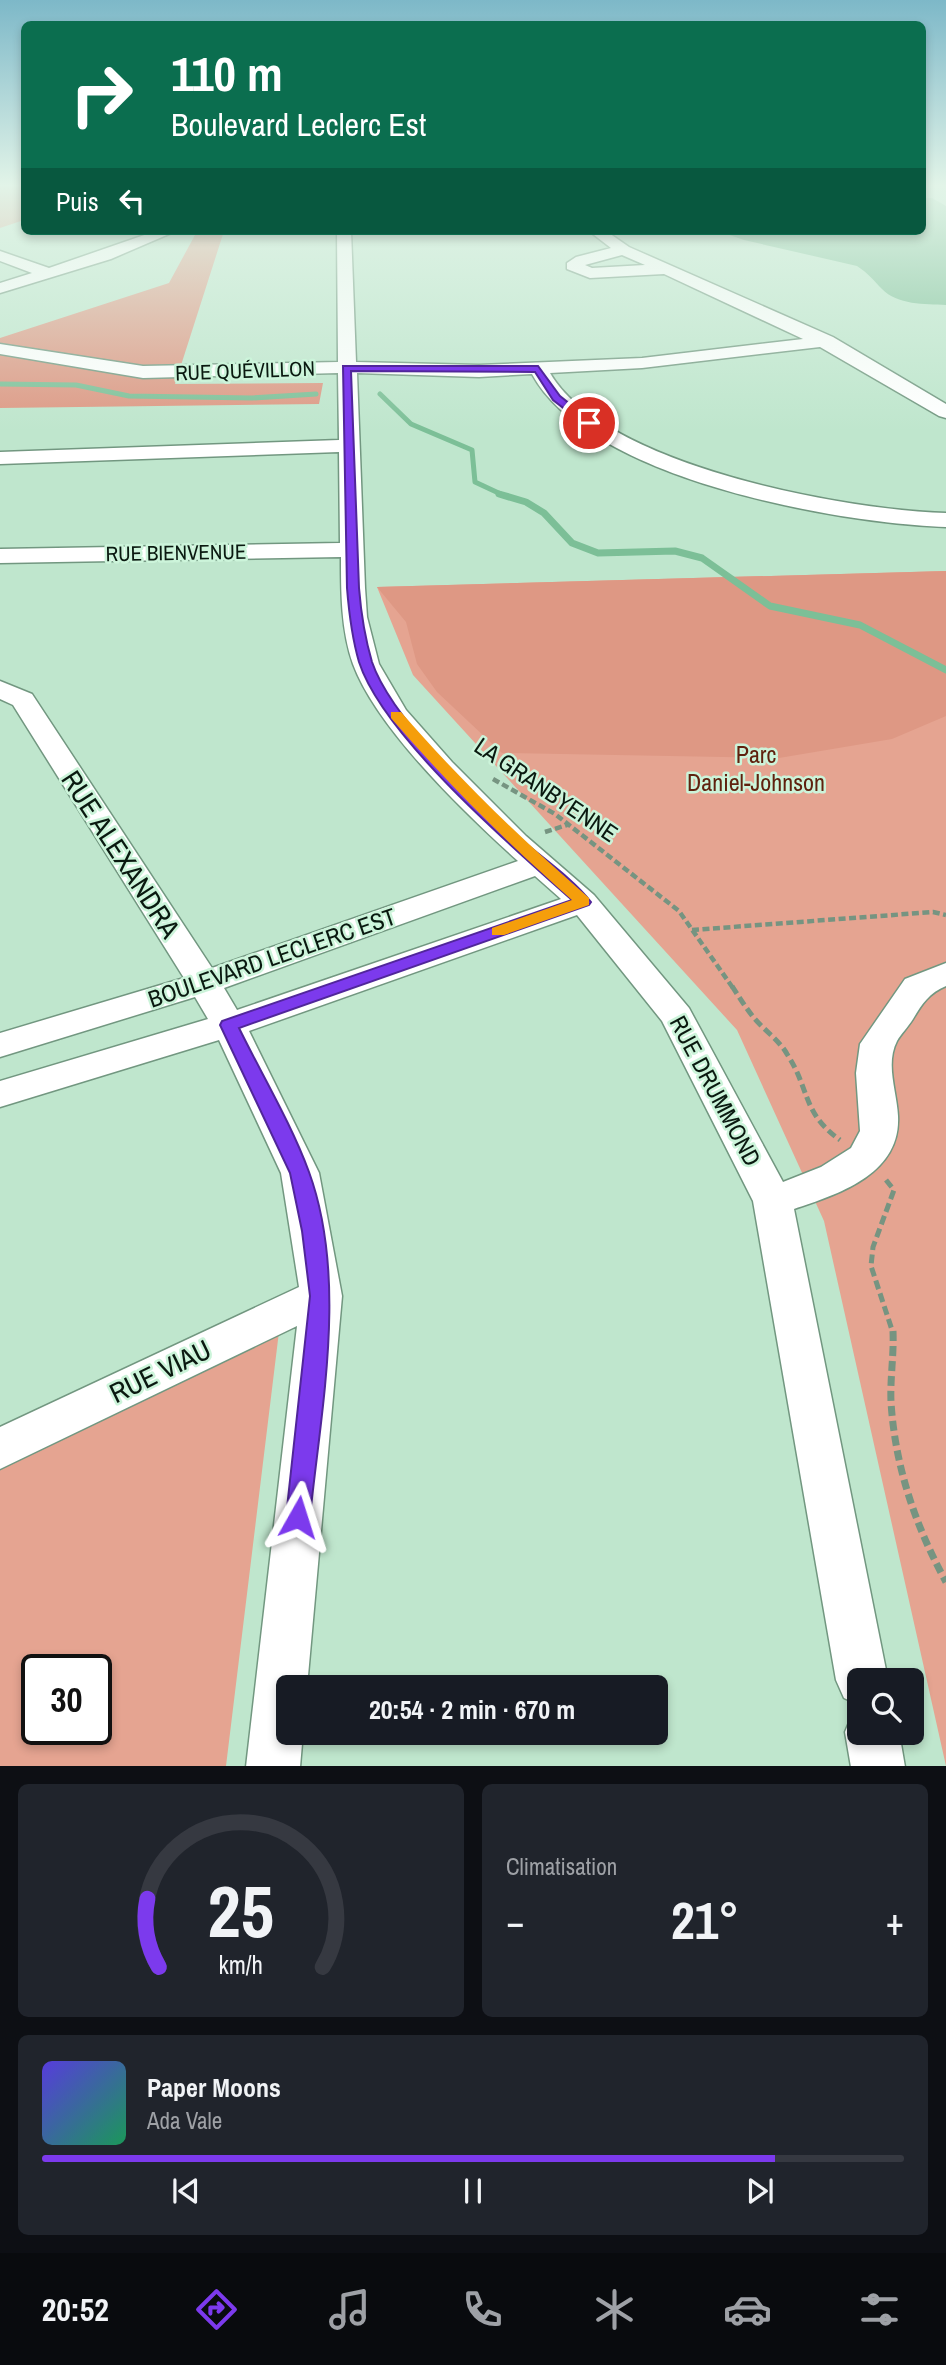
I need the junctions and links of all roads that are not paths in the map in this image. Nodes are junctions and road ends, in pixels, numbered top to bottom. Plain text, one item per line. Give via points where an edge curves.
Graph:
1 (27, 266) edge
2 (72, 266) edge
3 (345, 266) edge
4 (574, 266) edge
5 (661, 266) edge
6 (665, 268) junction
7 (47, 274) junction
8 (0, 288) edge
9 (827, 341) junction
10 (0, 349) edge
11 (346, 368) junction
12 (538, 369) junction
13 (946, 412) edge
14 (349, 446) junction
15 (0, 458) edge
16 (946, 520) edge
17 (353, 550) junction
18 (0, 556) edge
19 (0, 689) edge
20 (542, 848) junction
21 (583, 902) junction
22 (946, 974) edge
23 (204, 983) junction
24 (229, 1025) junction
25 (0, 1045) edge
26 (0, 1094) edge
27 (773, 1201) junction
28 (321, 1296) junction
29 (0, 1449) edge
30 (860, 1668) edge
31 (874, 1745) edge
32 (273, 1766) edge
33 (878, 1766) edge

1 - 7 street
2 - 7 street
3 - 11 street, RUE DRUMMOND
4 - 6 street via 590,273
5 - 6 street
6 - 9 street
7 - 8 street
9 - 12 street, RUE QUÉVILLON via 666,361
9 - 13 street
10 - 11 street, RUE QUÉVILLON via 143,372
11 - 12 street, RUE QUÉVILLON
11 - 14 street, RUE DRUMMOND
12 - 16 street via 557,398 574,413 604,433 677,465 826,510 895,520
14 - 15 street
14 - 17 street, RUE DRUMMOND
17 - 18 street, RUE BIENVENUE
17 - 20 street, RUE DRUMMOND via 355,617 366,664 395,714 515,842
19 - 23 street, RUE ALEXANDRA via 23,700
20 - 21 street, RUE DRUMMOND
20 - 23 street, BOULEVARD LECLERC EST
21 - 24 street, BOULEVARD LECLERC EST
21 - 27 street, RUE DRUMMOND via 677,1016
22 - 27 street via 918,983 878,1045 875,1066 882,1118 877,1140 865,1159 810,1189
23 - 24 street, RUE ALEXANDRA
23 - 25 street, BOULEVARD LECLERC EST
24 - 26 street, BOULEVARD LECLERC EST
24 - 28 street, RUE ALEXANDRA via 300,1173
27 - 30 street, RUE DRUMMOND
28 - 29 street, RUE VIAU
28 - 32 street, RUE ALEXANDRA
31 - 33 street

